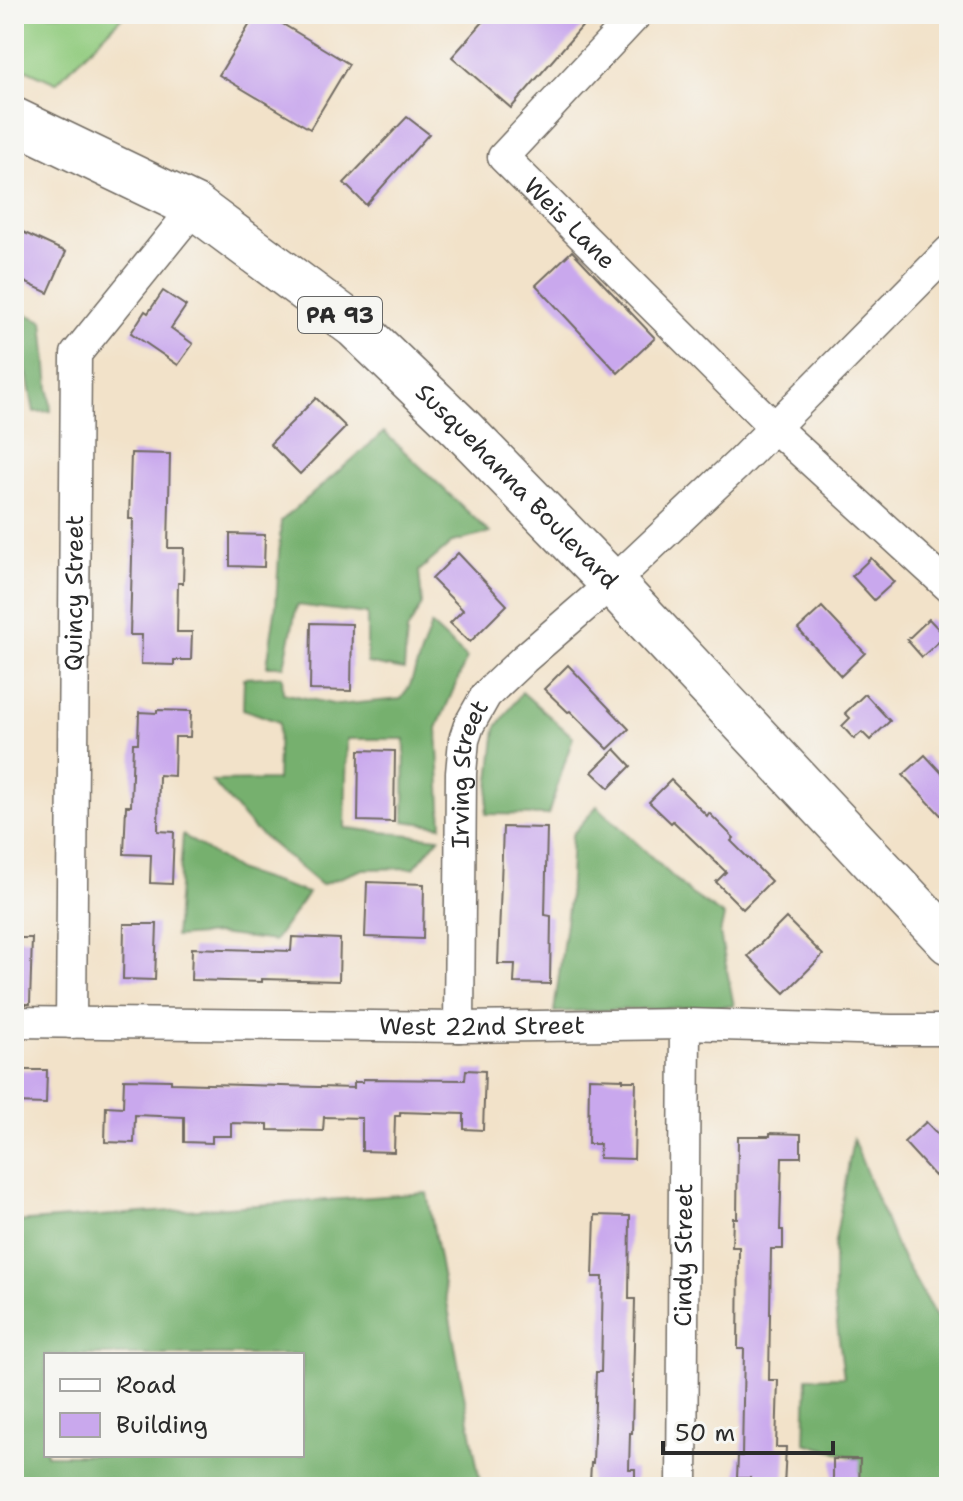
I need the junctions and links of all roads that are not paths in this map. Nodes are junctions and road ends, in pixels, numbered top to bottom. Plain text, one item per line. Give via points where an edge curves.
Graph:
1 (637, 14) edge
2 (14, 120) edge
3 (195, 207) junction
4 (949, 251) edge
5 (774, 427) junction
6 (612, 583) junction
7 (949, 587) edge
8 (949, 942) edge
9 (14, 1022) edge
10 (71, 1023) junction
11 (685, 1024) junction
12 (459, 1027) junction
13 (949, 1030) edge
14 (682, 1487) edge

1 - 5 street, Weis Lane via 503,157
2 - 3 highway, Susquehanna Boulevard / PA 93
3 - 6 highway, Susquehanna Boulevard / PA 93 via 355,326
3 - 10 street, Quincy Street via 76,354
4 - 5 street
5 - 6 street
5 - 7 street, Weis Lane
6 - 8 highway, Susquehanna Boulevard / PA 93
6 - 12 street, Irving Street via 499,682 469,725 461,773
9 - 10 street, West 22nd Street
10 - 12 street, West 22nd Street
11 - 12 street, West 22nd Street
11 - 13 street, West 22nd Street
11 - 14 street, Cindy Street

